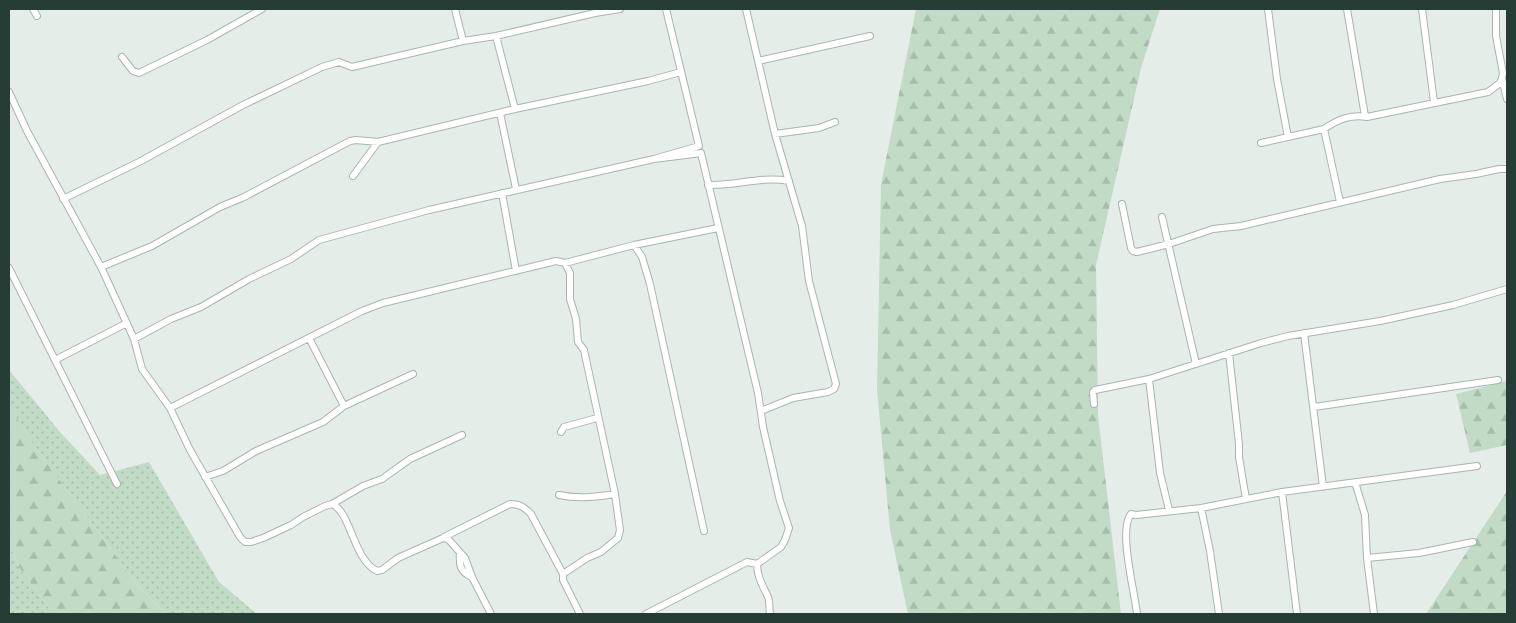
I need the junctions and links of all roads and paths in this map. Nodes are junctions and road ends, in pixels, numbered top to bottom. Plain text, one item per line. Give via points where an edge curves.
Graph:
1 (33, 9) edge
2 (262, 9) edge
3 (455, 9) edge
4 (620, 9) edge
5 (666, 9) edge
6 (746, 9) edge
7 (1268, 9) edge
8 (1346, 9) edge
9 (1422, 9) edge
10 (1496, 9) edge
11 (37, 16) dead end
12 (496, 36) junction
13 (870, 36) dead end
14 (463, 41) junction
15 (122, 57) dead end
16 (758, 61) junction
17 (681, 72) junction
18 (1502, 78) junction
19 (9, 92) edge
20 (1507, 100) edge
21 (1434, 102) junction
22 (516, 109) junction
23 (500, 113) junction
24 (1365, 116) junction
25 (834, 122) dead end
26 (1324, 129) junction
27 (775, 134) junction
28 (1288, 137) junction
29 (378, 142) junction
30 (1261, 143) dead end
31 (654, 159) junction
32 (1507, 169) edge
33 (353, 176) dead end
34 (789, 180) junction
35 (708, 185) junction
36 (516, 189) junction
37 (502, 192) junction
38 (63, 199) junction
39 (1340, 202) junction
40 (1122, 204) dead end
41 (1162, 217) dead end
42 (718, 228) junction
43 (1170, 244) junction
44 (634, 245) junction
45 (565, 263) junction
46 (101, 267) junction
47 (9, 268) edge
48 (516, 271) junction
49 (1507, 288) edge
50 (127, 323) junction
51 (1304, 333) junction
52 (308, 338) junction
53 (134, 339) junction
54 (1229, 353) junction
55 (55, 360) junction
56 (1196, 364) junction
57 (413, 374) dead end
58 (1149, 379) junction
59 (1498, 380) dead end
60 (1094, 404) dead end
61 (344, 406) junction
62 (1314, 407) junction
63 (170, 408) junction
64 (761, 411) junction
65 (597, 418) junction
66 (561, 432) dead end
67 (462, 435) dead end
68 (1477, 466) dead end
69 (205, 477) junction
70 (1355, 482) junction
71 (117, 484) dead end
72 (1323, 487) junction
73 (1282, 492) junction
74 (615, 494) junction
75 (558, 495) dead end
76 (1246, 500) junction
77 (332, 504) junction
78 (1201, 508) junction
79 (1169, 510) junction
80 (704, 531) dead end
81 (442, 538) junction
82 (1473, 542) dead end
83 (1367, 558) junction
84 (757, 564) junction
85 (563, 574) junction
86 (491, 614) edge
87 (580, 614) edge
88 (646, 614) edge
89 (770, 614) edge
90 (1137, 614) edge
91 (1219, 614) edge
92 (1297, 614) edge
93 (1374, 614) edge

1 - 11 street
2 - 15 street via 139,73 127,66
3 - 14 street
4 - 12 street
5 - 17 street
6 - 16 street
7 - 28 street
8 - 24 street
9 - 21 street
10 - 18 street
12 - 14 street
12 - 22 street
13 - 16 street
14 - 38 street via 352,67 339,62 322,67
16 - 27 street
17 - 22 street
17 - 31 street via 699,146
18 - 20 street
18 - 21 street via 1500,84 1488,92
19 - 38 street
21 - 24 street
22 - 23 street
23 - 29 street
23 - 36 street
24 - 26 street via 1339,120
25 - 27 street via 820,128
26 - 28 street
26 - 39 street
27 - 34 street
28 - 30 street
29 - 33 street
29 - 46 street via 350,141 220,207 152,246
31 - 35 street via 701,153
31 - 36 street
32 - 39 street via 1440,179
34 - 35 street
34 - 64 street via 802,226 809,281 836,384 828,392 793,398
35 - 42 street
36 - 37 street
37 - 48 street
37 - 53 street via 319,240 201,307
38 - 46 street
39 - 43 street via 1241,226 1213,229
40 - 43 street via 1133,251
41 - 43 street
42 - 44 street
42 - 64 street
43 - 56 street
44 - 45 street
44 - 80 street via 642,257 650,284
45 - 48 street via 556,261
45 - 65 street via 570,273 570,299 578,342 584,350
46 - 50 street
47 - 55 street
48 - 52 street via 383,303
49 - 51 street via 1453,305
50 - 53 street
50 - 55 street
51 - 54 street
51 - 62 street
52 - 61 street
52 - 63 street
53 - 63 street via 142,369
54 - 56 street
54 - 76 street
55 - 71 street
56 - 58 street
57 - 61 street
58 - 60 street via 1095,390
58 - 79 street via 1160,473
59 - 62 street
61 - 69 street via 323,422
62 - 72 street
63 - 69 street
64 - 84 street via 789,528 781,547
65 - 66 street via 564,427
65 - 74 street
67 - 77 street via 410,459 382,479
68 - 70 street
69 - 77 street via 245,542 263,538
70 - 72 street
70 - 83 street via 1365,515
72 - 73 street
73 - 76 street
73 - 92 street
74 - 75 street via 570,498
74 - 85 street via 620,530 618,538
76 - 78 street
77 - 81 street via 343,514 356,545 374,571 382,570 398,558
78 - 79 street
78 - 91 street
79 - 90 street via 1131,514 1127,519 1128,559
81 - 85 street via 510,504 517,504 531,514
81 - 86 street via 448,538 468,563
82 - 83 street via 1419,553
83 - 93 street
84 - 88 street via 747,562
84 - 89 street
85 - 87 street

